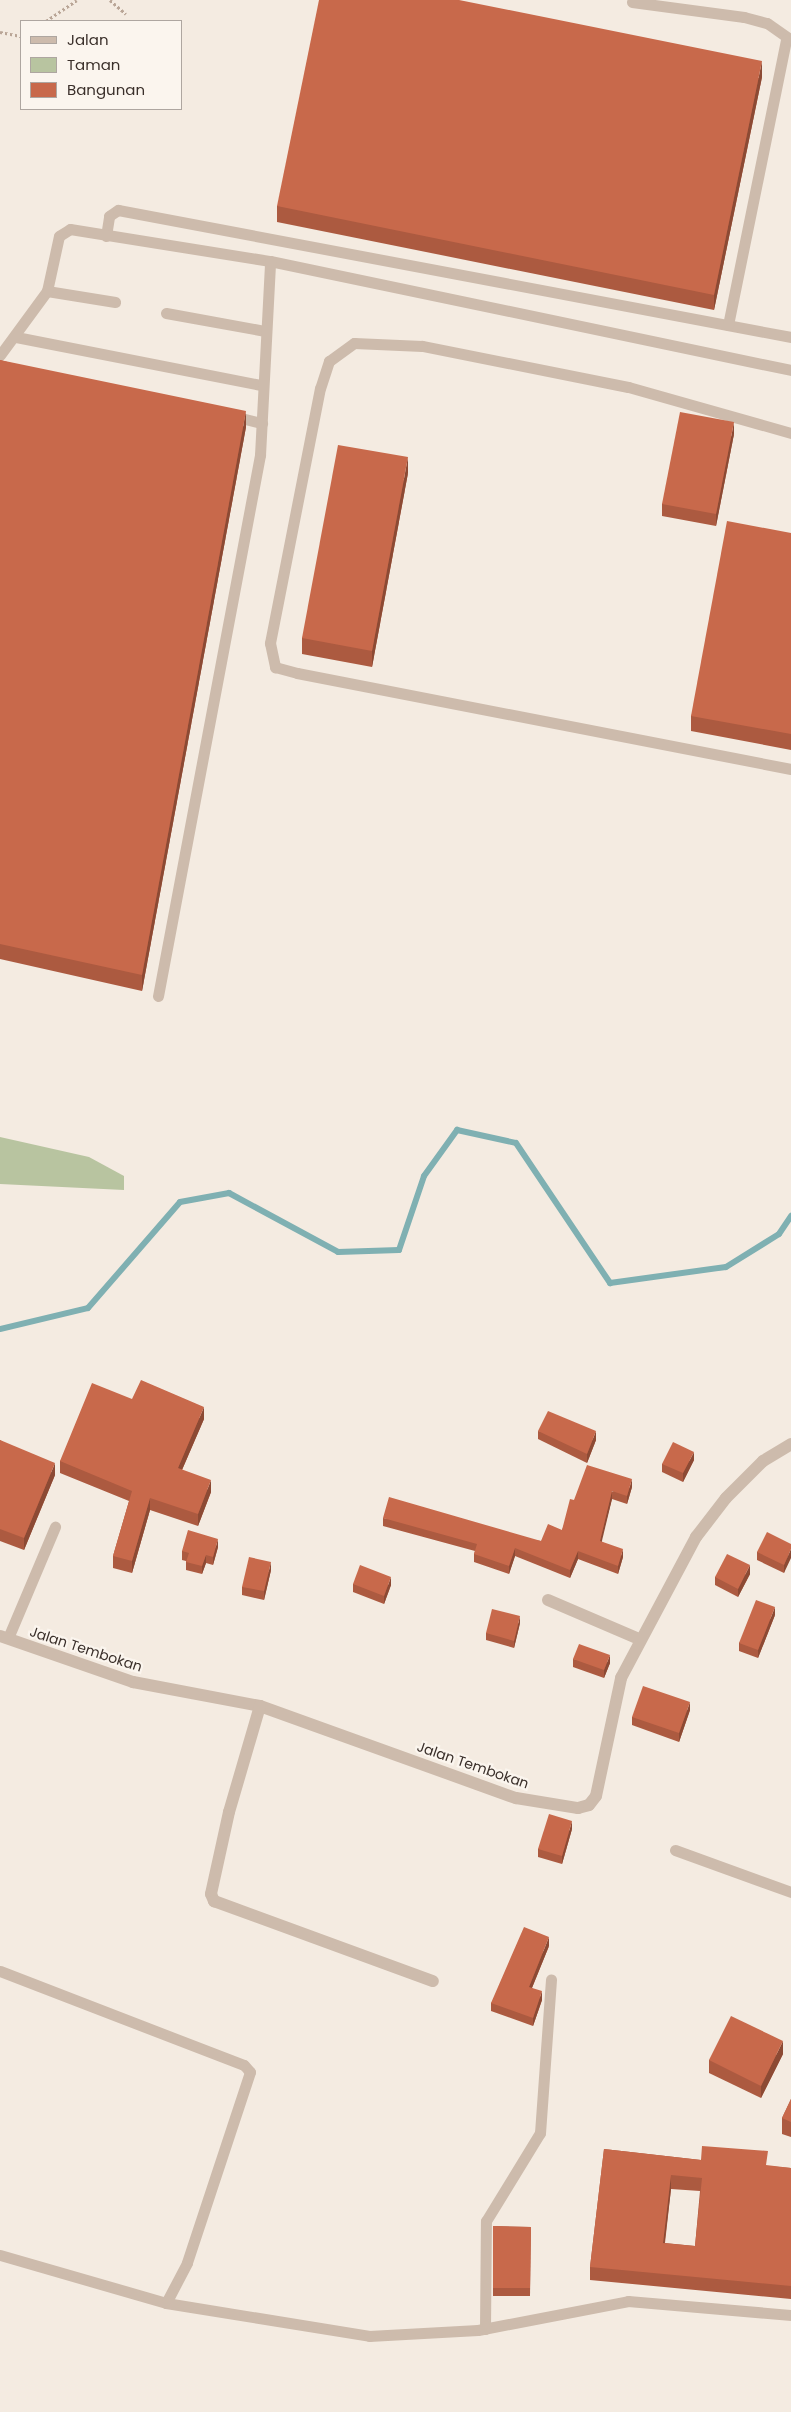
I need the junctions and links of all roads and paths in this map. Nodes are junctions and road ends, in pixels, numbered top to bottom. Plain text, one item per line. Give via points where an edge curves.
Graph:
1 (77, 0) edge
2 (110, 0) edge
3 (632, 2) dead end
4 (126, 14) dead end
5 (47, 20) edge
6 (0, 32) edge
7 (20, 36) edge
8 (788, 40) edge
9 (106, 236) junction
10 (270, 261) junction
11 (47, 291) junction
12 (115, 302) dead end
13 (166, 313) dead end
14 (728, 325) junction
15 (265, 331) junction
16 (16, 337) junction
17 (791, 337) edge
18 (0, 354) edge
19 (791, 370) edge
20 (261, 385) junction
21 (223, 414) edge
22 (262, 423) junction
23 (791, 433) edge
24 (791, 769) edge
25 (158, 996) dead end
26 (791, 1444) edge
27 (55, 1527) dead end
28 (548, 1600) dead end
29 (4, 1637) edge
30 (639, 1639) junction
31 (260, 1706) junction
32 (675, 1850) dead end
33 (791, 1892) edge
34 (0, 1971) edge
35 (550, 1979) dead end
36 (433, 1981) dead end
37 (0, 2255) edge
38 (166, 2303) junction
39 (791, 2315) edge
40 (485, 2329) junction

1 - 5 path
2 - 4 path
3 - 8 lane via 744,17 766,23
6 - 7 path
8 - 14 lane
9 - 10 lane
9 - 11 lane via 64,231
9 - 14 lane via 109,216 118,210
10 - 15 lane
10 - 19 lane
11 - 12 lane
11 - 16 lane
13 - 15 lane
14 - 17 lane
15 - 20 lane
16 - 18 lane
16 - 20 lane
20 - 22 lane
21 - 22 lane
22 - 25 lane via 260,455
23 - 24 lane via 628,387 422,346 354,343 329,360 320,388 270,643 275,667 297,674
26 - 30 street, Jalan Tembokan via 763,1461 726,1498 696,1537
27 - 29 lane
28 - 30 street
29 - 31 street, Jalan Tembokan via 133,1682
30 - 31 street, Jalan Tembokan via 621,1678 596,1796 590,1805 578,1808 516,1798
31 - 36 street via 229,1812 211,1894 214,1901
32 - 33 lane
34 - 38 lane via 244,2065 250,2072 187,2263
35 - 40 lane via 540,2133 486,2221
37 - 38 lane
38 - 40 lane via 370,2336
39 - 40 lane via 628,2301

